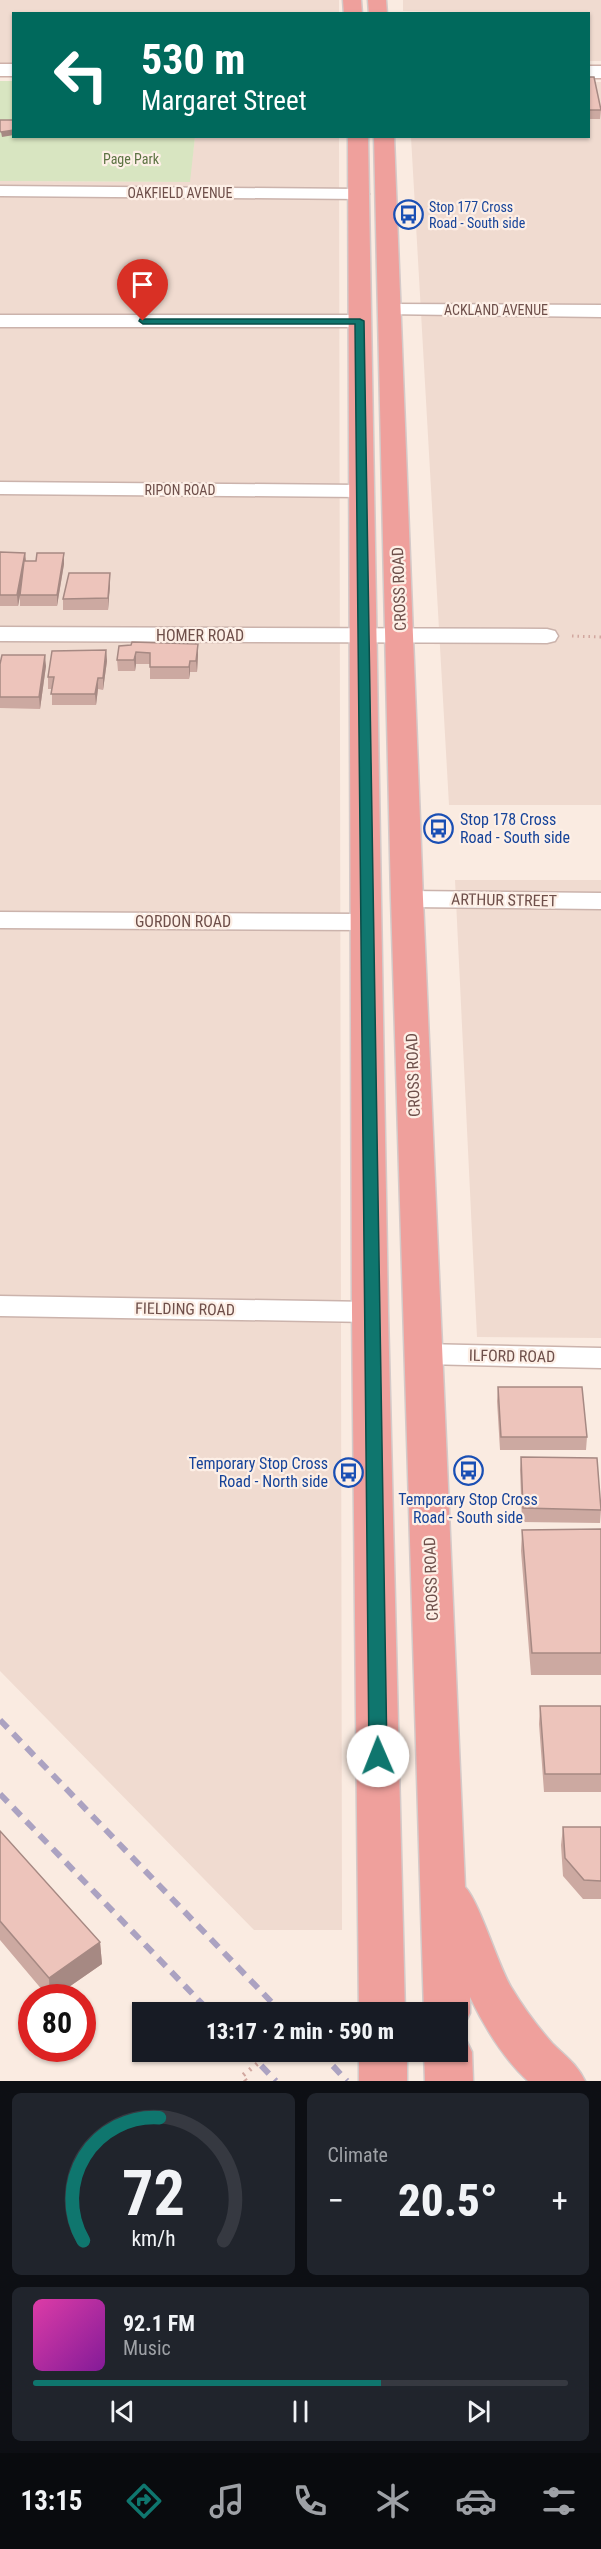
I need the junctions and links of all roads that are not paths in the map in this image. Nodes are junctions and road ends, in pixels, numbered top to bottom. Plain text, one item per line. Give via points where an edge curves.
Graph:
1 (358, 138) edge
2 (384, 138) edge
3 (0, 191) edge
4 (360, 194) junction
5 (386, 194) junction
6 (360, 311) junction
7 (601, 311) edge
8 (0, 321) edge
9 (391, 322) junction
10 (0, 488) edge
11 (360, 491) junction
12 (397, 491) junction
13 (0, 634) edge
14 (363, 636) junction
15 (401, 636) junction
16 (547, 636) dead end
17 (407, 899) junction
18 (601, 901) edge
19 (0, 920) edge
20 (367, 922) junction
21 (0, 1306) edge
22 (370, 1312) junction
23 (423, 1354) junction
24 (601, 1358) edge
25 (442, 1880) junction
26 (382, 2002) edge
27 (447, 2002) edge
28 (383, 2062) edge
29 (448, 2062) edge
30 (383, 2081) edge
31 (449, 2081) edge
32 (561, 2081) edge

1 - 4 highway
2 - 5 highway, CROSS ROAD
3 - 4 street, OAKFIELD AVENUE
4 - 5 highway
4 - 6 highway
5 - 9 highway, CROSS ROAD
6 - 8 street
6 - 9 highway
6 - 11 highway
7 - 9 street, ACKLAND AVENUE
9 - 12 highway, CROSS ROAD
10 - 11 street, RIPON ROAD
11 - 12 highway
11 - 14 highway
12 - 15 highway, CROSS ROAD
13 - 14 street, HOMER ROAD
14 - 15 street, HOMER ROAD
14 - 20 highway
15 - 16 street, HOMER ROAD
15 - 17 highway, CROSS ROAD
17 - 18 street, ARTHUR STREET
17 - 20 highway
17 - 23 highway, CROSS ROAD
19 - 20 street, GORDON ROAD
20 - 22 highway
21 - 22 street, FIELDING ROAD
22 - 23 highway
22 - 26 highway
23 - 24 street, ILFORD ROAD
23 - 25 highway, CROSS ROAD
25 - 27 highway, CROSS ROAD
25 - 32 highway via 498,2010 528,2051
28 - 30 highway
29 - 31 highway

